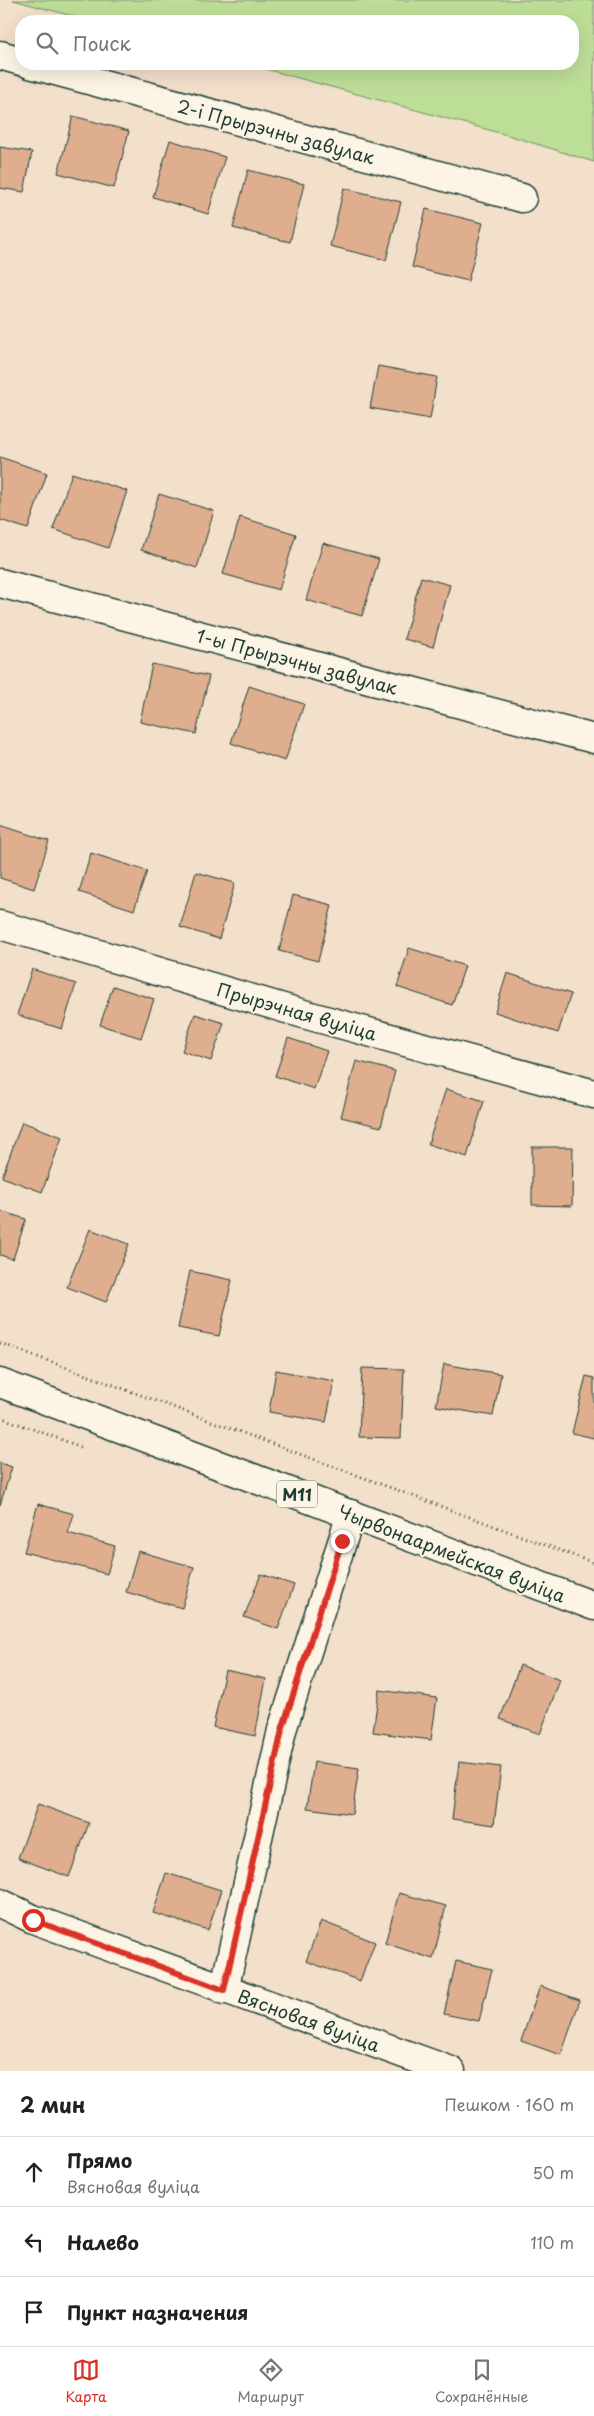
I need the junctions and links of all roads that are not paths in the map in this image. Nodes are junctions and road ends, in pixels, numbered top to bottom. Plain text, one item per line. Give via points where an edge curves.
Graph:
1 (0, 56) edge
2 (15, 60) edge
3 (52, 70) edge
4 (522, 198) dead end
5 (0, 583) edge
6 (594, 739) edge
7 (0, 925) edge
8 (594, 1094) edge
9 (0, 1383) edge
10 (351, 1514) junction
11 (594, 1606) edge
12 (0, 1903) edge
13 (224, 1990) junction
14 (451, 2071) edge

1 - 2 main road
3 - 4 main road, 2-і Прырэчны завулак
5 - 6 main road, 1-ы Прырэчны завулак
7 - 8 main road, Прырэчная вуліца via 307,1015
9 - 10 main road, Чырвонаармейская вуліца / М11
10 - 11 main road, Чырвонаармейская вуліца / М11
10 - 13 main road via 282,1730
12 - 13 main road, Вясновая вуліца via 33,1920
13 - 14 main road, Вясновая вуліца

